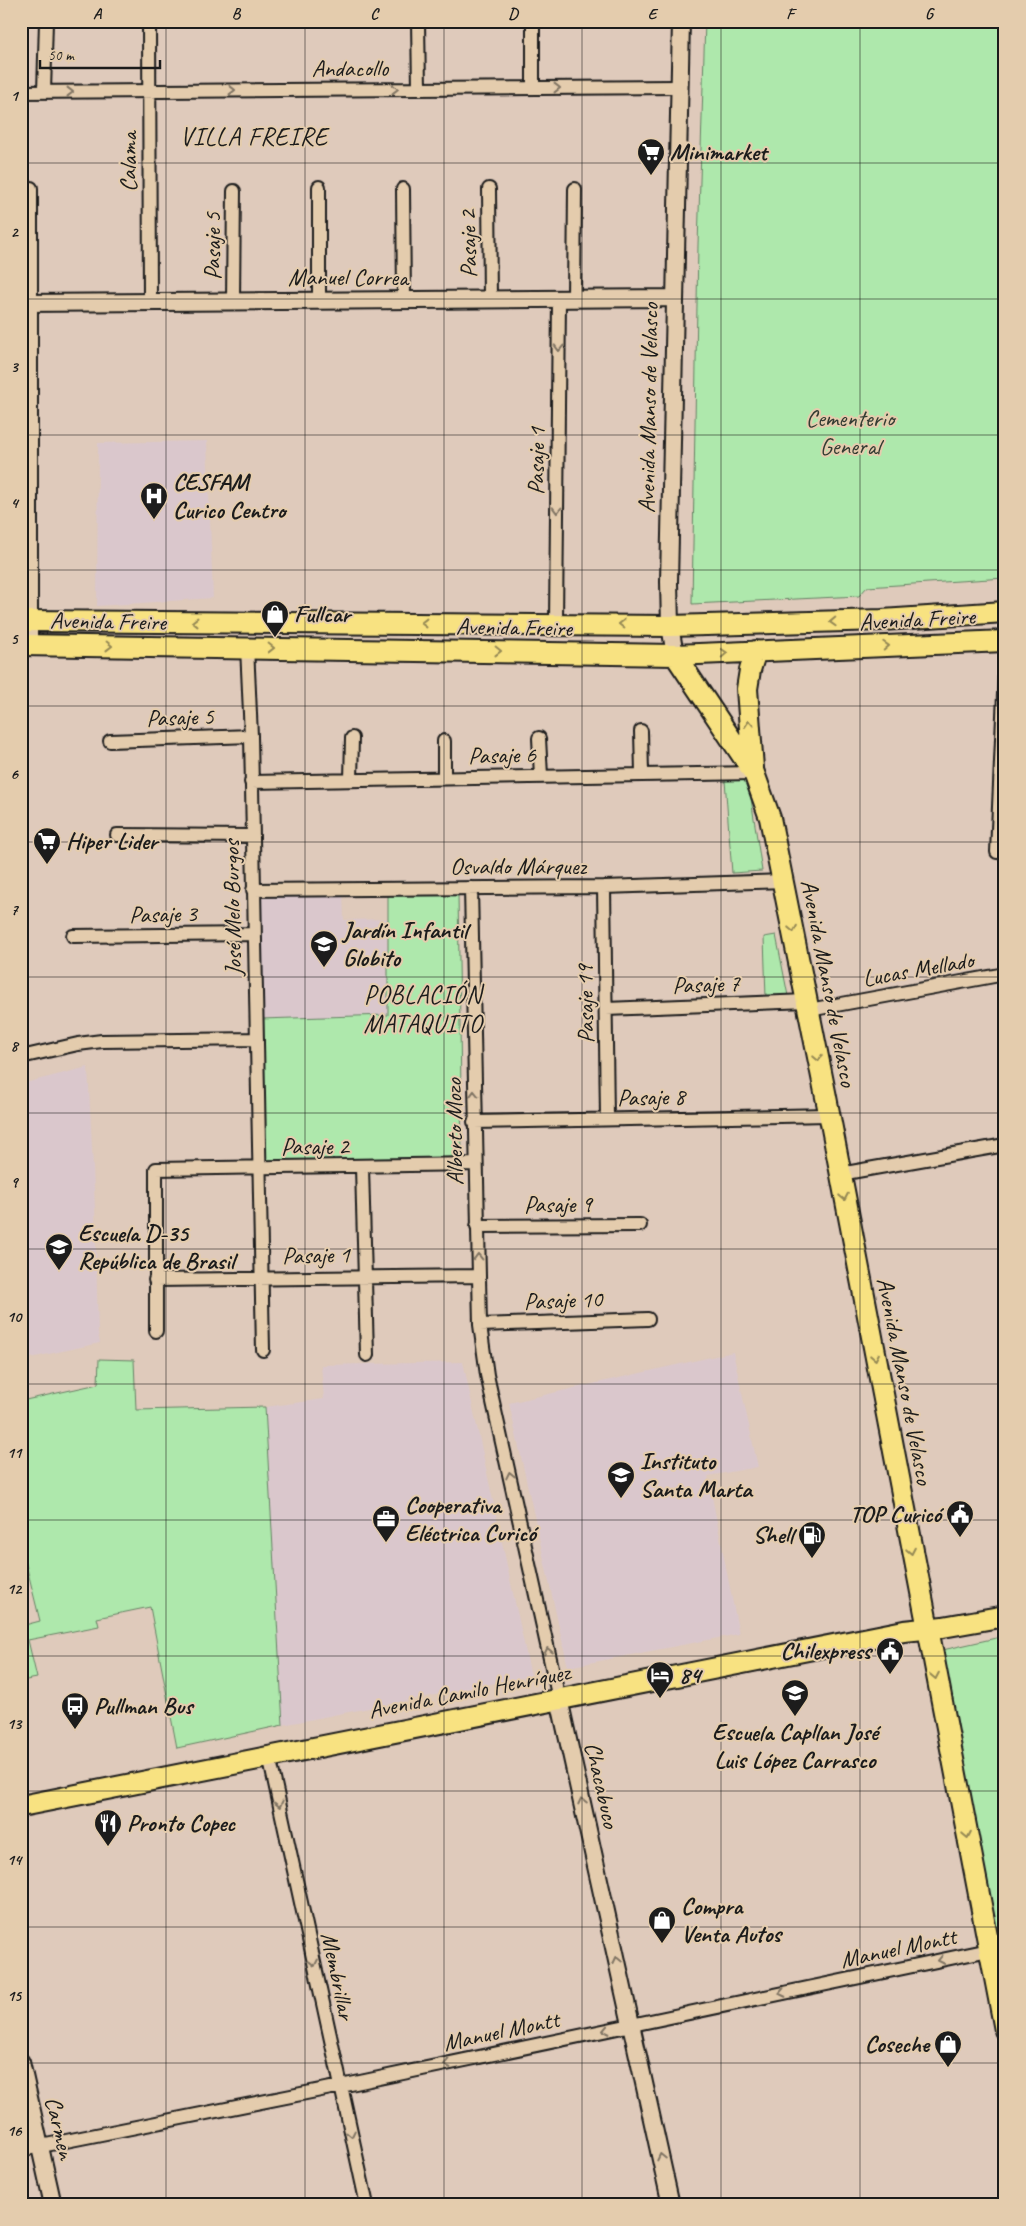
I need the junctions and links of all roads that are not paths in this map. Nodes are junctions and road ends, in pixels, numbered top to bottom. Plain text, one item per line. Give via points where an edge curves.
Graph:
1 (46, 21) edge
2 (149, 21) edge
3 (418, 21) edge
4 (533, 21) edge
5 (681, 21) edge
6 (679, 87) junction
7 (533, 88) junction
8 (419, 89) junction
9 (149, 91) junction
10 (21, 92) edge
11 (44, 92) junction
12 (319, 186) dead end
13 (31, 188) dead end
14 (403, 189) dead end
15 (489, 189) dead end
16 (575, 189) dead end
17 (234, 191) dead end
18 (675, 298) junction
19 (490, 299) junction
20 (567, 299) junction
21 (404, 300) junction
22 (233, 301) junction
23 (319, 301) junction
24 (150, 302) junction
25 (26, 303) edge
26 (1005, 612) edge
27 (26, 621) edge
28 (556, 623) junction
29 (670, 626) junction
30 (1005, 640) edge
31 (26, 645) edge
32 (247, 647) junction
33 (756, 651) junction
34 (675, 655) junction
35 (1005, 671) edge
36 (641, 731) dead end
37 (251, 736) junction
38 (352, 738) dead end
39 (539, 738) dead end
40 (110, 741) dead end
41 (444, 741) dead end
42 (754, 772) junction
43 (642, 773) junction
44 (541, 776) junction
45 (444, 778) junction
46 (351, 780) junction
47 (251, 782) junction
48 (117, 835) dead end
49 (252, 836) junction
50 (997, 852) dead end
51 (783, 881) junction
52 (604, 887) junction
53 (471, 888) junction
54 (253, 890) junction
55 (253, 934) junction
56 (73, 936) dead end
57 (1005, 974) edge
58 (808, 1006) junction
59 (606, 1010) junction
60 (256, 1039) junction
61 (21, 1057) edge
62 (829, 1115) junction
63 (608, 1119) junction
64 (474, 1122) junction
65 (1005, 1145) edge
66 (475, 1164) junction
67 (259, 1167) junction
68 (362, 1167) junction
69 (840, 1174) junction
70 (640, 1225) dead end
71 (477, 1226) junction
72 (364, 1276) junction
73 (478, 1276) junction
74 (261, 1277) junction
75 (155, 1280) junction
76 (648, 1319) dead end
77 (480, 1324) junction
78 (156, 1331) dead end
79 (262, 1350) dead end
80 (367, 1355) dead end
81 (487, 1375) joint
82 (1005, 1616) edge
83 (926, 1628) junction
84 (559, 1699) junction
85 (269, 1756) junction
86 (21, 1806) edge
87 (989, 1950) junction
88 (632, 2024) junction
89 (1005, 2030) edge
90 (21, 2062) edge
91 (341, 2086) junction
92 (40, 2146) junction
93 (21, 2150) edge
94 (53, 2205) edge
95 (367, 2205) edge
96 (672, 2205) edge

1 - 11 street
2 - 9 street, Calama
3 - 8 street
4 - 7 street
5 - 6 street, Avenida Manso de Velasco
7 -> 6 street, Andacollo
6 - 18 street, Avenida Manso de Velasco
7 - 8 street, Andacollo
9 -> 8 street, Andacollo
11 -> 9 street, Andacollo
9 - 24 street, Calama
10 - 11 street, Andacollo
12 - 23 street
13 - 25 street
14 - 21 street
15 - 19 street, Pasaje 2
16 - 20 street, Pasaje 1
17 - 22 street, Pasaje 5
18 - 20 street, Manuel Correa
18 - 29 street, Avenida Manso de Velasco via 668,582
19 - 20 street, Manuel Correa
19 - 21 street, Manuel Correa
20 -> 28 street, Pasaje 1
21 - 23 street, Manuel Correa
22 - 23 street, Manuel Correa
22 - 24 street, Manuel Correa
24 - 25 street, Manuel Correa
25 - 27 street
26 -> 29 main road, Avenida Freire via 882,620
28 -> 27 main road, Avenida Freire
27 - 31 street
29 -> 28 main road, Avenida Freire
29 - 34 street, Avenida Manso de Velasco
33 -> 30 main road, Avenida Freire
31 -> 32 main road, Avenida Freire
32 -> 34 main road, Avenida Freire
32 - 37 street, José Melo Burgos
34 -> 33 main road, Avenida Freire
42 -> 33 main road, Avenida Manso de Velasco via 747,689
34 - 42 main road, Avenida Manso de Velasco
35 - 50 street
36 - 43 street
37 - 40 street, Pasaje 5
37 - 47 street, José Melo Burgos
38 - 46 street
39 - 44 street
41 - 45 street
42 - 43 street, Pasaje 6
42 - 51 main road, Avenida Manso de Velasco via 770,818
43 - 44 street, Pasaje 6
44 - 45 street, Pasaje 6
45 - 46 street, Pasaje 6
46 - 47 street, Pasaje 6
47 - 49 street, José Melo Burgos
48 - 49 street
49 - 54 street, José Melo Burgos
51 - 52 street, Osvaldo Márquez
51 -> 58 main road, Avenida Manso de Velasco
52 - 53 street, Osvaldo Márquez
52 - 59 street, Pasaje 19
53 - 54 street, Osvaldo Márquez
64 -> 53 street, Alberto Mozo
54 - 55 street, José Melo Burgos
55 - 56 street, Pasaje 3
55 - 60 street, José Melo Burgos
57 - 58 street, Lucas Mellado
58 - 59 street, Pasaje 7
58 -> 62 main road, Avenida Manso de Velasco
59 - 63 street, Pasaje 19
60 - 61 street via 102,1041
60 - 67 street, José Melo Burgos
62 - 63 street, Pasaje 8
62 - 69 main road, Avenida Manso de Velasco
63 - 64 street, Pasaje 8
64 - 66 street, Alberto Mozo
65 - 69 street
66 - 68 street, Pasaje 2
66 - 71 street, Alberto Mozo
67 - 68 street, Pasaje 2
67 - 74 street, José Melo Burgos
67 - 75 street, Pasaje 2 via 156,1169
68 - 72 street
69 -> 83 main road, Avenida Manso de Velasco
70 - 71 street, Pasaje 9
73 -> 71 street, Alberto Mozo
72 - 73 street, Pasaje 1
72 - 74 street, Pasaje 1
72 - 80 street
73 - 77 street, Alberto Mozo
74 - 75 street, Pasaje 1
74 - 79 street, José Melo Burgos
75 - 78 street
76 - 77 street, Pasaje 10
77 - 81 street, Alberto Mozo
84 -> 81 street, Chacabuco
82 - 83 main road, Avenida Camilo Henríquez via 943,1628
83 - 84 main road, Avenida Camilo Henríquez
83 -> 87 main road, Avenida Manso de Velasco
84 - 85 main road, Avenida Camilo Henríquez
88 -> 84 street, Chacabuco
85 - 86 main road, Avenida Camilo Henríquez
85 -> 91 street, Membrillar
87 -> 88 street, Manuel Montt
87 - 89 main road, Avenida Manso de Velasco
88 -> 91 street, Manuel Montt
96 -> 88 street, Chacabuco
90 - 92 street, Carmen
91 - 92 street, Manuel Montt
91 -> 95 street, Membrillar
92 - 93 street, Manuel Montt
92 - 94 street, Carmen

